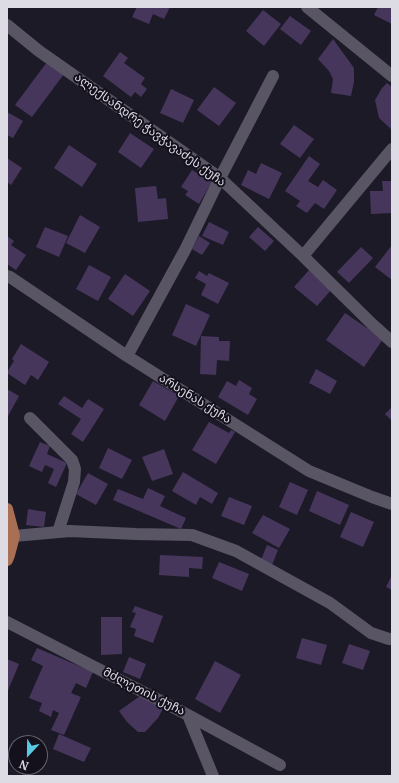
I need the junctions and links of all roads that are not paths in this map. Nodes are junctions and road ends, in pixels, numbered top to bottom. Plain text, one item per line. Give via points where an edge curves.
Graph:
1 (307, 7) edge
2 (7, 24) edge
3 (273, 76) dead end
4 (392, 76) edge
5 (392, 149) edge
6 (220, 178) junction
7 (303, 256) junction
8 (7, 276) edge
9 (392, 342) edge
10 (127, 356) junction
11 (30, 418) dead end
12 (392, 504) edge
13 (7, 509) edge
14 (58, 532) junction
15 (14, 536) junction
16 (7, 560) edge
17 (7, 622) edge
18 (392, 639) edge
19 (188, 715) junction
20 (280, 765) dead end
21 (213, 776) edge

1 - 4 street
2 - 6 street, ალექსანდრე ჭავჭავაძეს ქუჩა via 45,55
3 - 6 street
5 - 7 street
6 - 7 street, ალექსანდრე ჭავჭავაძეს ქუჩა
6 - 10 street via 185,250
7 - 9 street, ალექსანდრე ჭავჭავაძეს ქუჩა
8 - 10 street, არსენას ქუჩა
10 - 12 street, არსენას ქუჩა via 308,471
11 - 14 street via 72,460 75,469 74,482
13 - 15 main road
14 - 15 street
14 - 18 street via 192,535 236,551 330,602 371,633
15 - 16 main road
17 - 19 street, მძლეთის ქუჩა
19 - 20 street, მძლეთის ქუჩა
19 - 21 street

